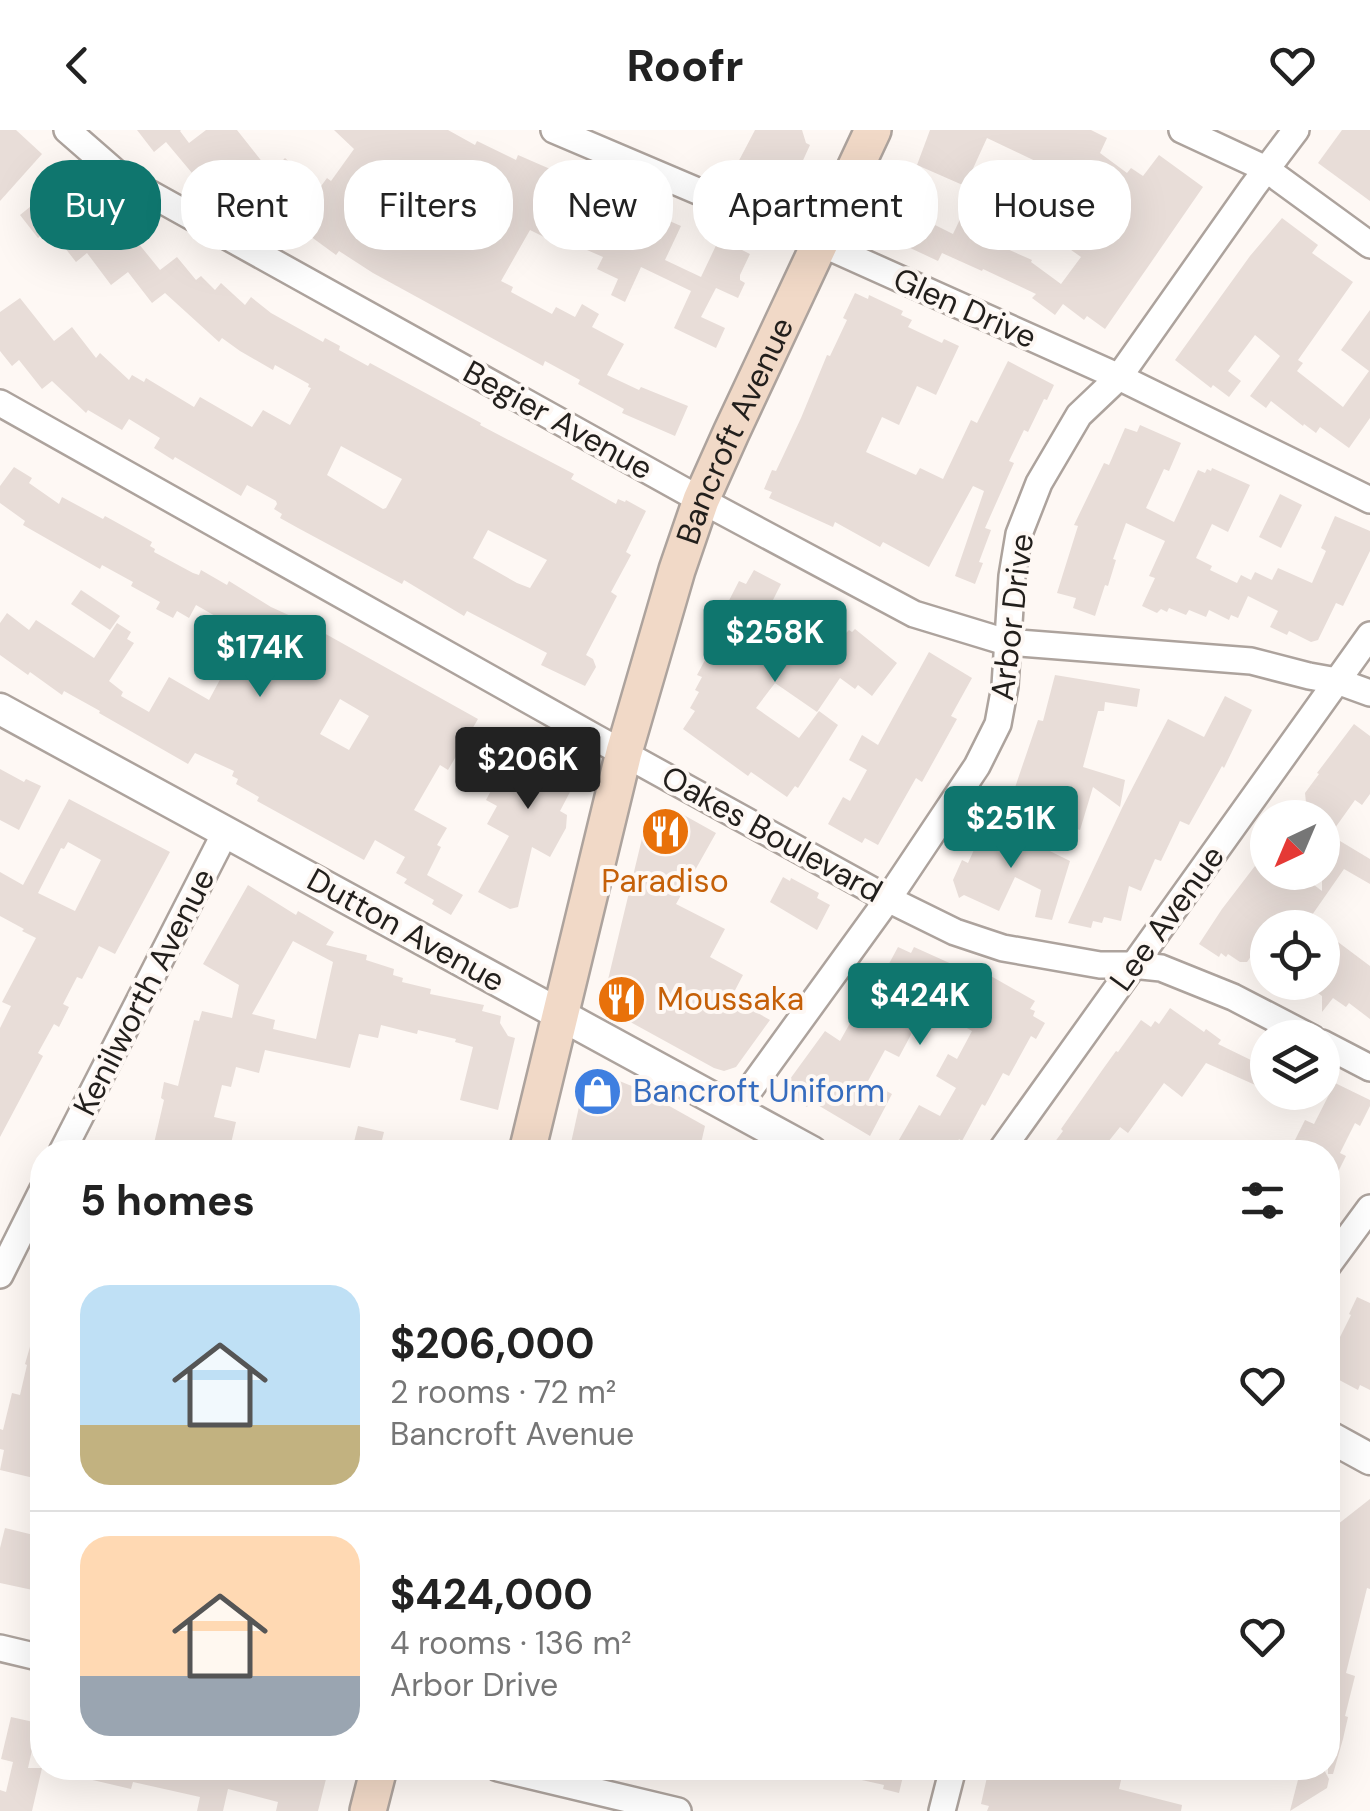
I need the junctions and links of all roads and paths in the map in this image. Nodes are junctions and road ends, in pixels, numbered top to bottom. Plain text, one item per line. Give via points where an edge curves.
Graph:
1 (67, 130) edge
2 (554, 130) edge
3 (874, 130) edge
4 (1182, 130) edge
5 (1296, 130) edge
6 (860, 160) edge
7 (1266, 170) junction
8 (693, 189) edge
9 (1370, 244) edge
10 (817, 250) edge
11 (836, 250) edge
12 (1119, 377) junction
13 (0, 403) edge
14 (701, 500) junction
15 (1370, 500) edge
16 (1370, 634) edge
17 (1006, 642) junction
18 (1338, 681) junction
19 (1370, 694) edge
20 (0, 709) edge
21 (624, 752) junction
22 (226, 831) junction
23 (888, 898) junction
24 (1132, 965) junction
25 (559, 1014) junction
26 (1277, 1020) edge
27 (1340, 1052) edge
28 (1370, 1068) edge
29 (735, 1110) junction
30 (68, 1140) edge
31 (529, 1140) edge
32 (790, 1140) edge
33 (1008, 1140) edge
34 (1370, 1208) edge
35 (30, 1216) edge
36 (1340, 1249) edge
37 (0, 1275) edge
38 (1340, 1443) edge
39 (1370, 1459) edge
40 (0, 1648) edge
41 (30, 1655) edge
42 (376, 1780) edge
43 (548, 1780) edge
44 (949, 1780) edge
45 (368, 1811) edge
46 (678, 1811) edge
47 (942, 1811) edge

1 - 14 street, Begier Avenue via 122,178
2 - 8 street, Glen Drive
3 - 6 main road, Bancroft Avenue
4 - 7 street
5 - 7 street, Arbor Drive
7 - 9 street
7 - 12 street, Arbor Drive
10 - 14 main road, Bancroft Avenue
11 - 12 street, Glen Drive
12 - 15 street, Glen Drive
12 - 17 street, Arbor Drive via 1079,415 1039,483 1019,534
13 - 21 street, Oakes Boulevard
14 - 17 street, Begier Avenue via 914,614
14 - 21 main road, Bancroft Avenue
16 - 18 street, Lee Avenue
17 - 18 street, Begier Avenue via 1251,661
17 - 23 street, Arbor Drive via 998,724
18 - 19 street, Begier Avenue
18 - 24 street, Lee Avenue
20 - 22 street, Dutton Avenue
21 - 23 street, Oakes Boulevard
21 - 25 main road, Bancroft Avenue
22 - 25 street, Dutton Avenue
22 - 30 street, Kenilworth Avenue
23 - 24 street, Oakes Boulevard via 1003,948
23 - 29 street, Arbor Drive
24 - 26 street, Oakes Boulevard via 1161,968
24 - 33 street, Lee Avenue
25 - 29 street, Dutton Avenue
25 - 31 main road, Bancroft Avenue
27 - 28 street
29 - 32 street, Dutton Avenue
34 - 36 street
35 - 37 street
38 - 39 street
40 - 41 street
42 - 45 main road
43 - 46 street
44 - 47 street

